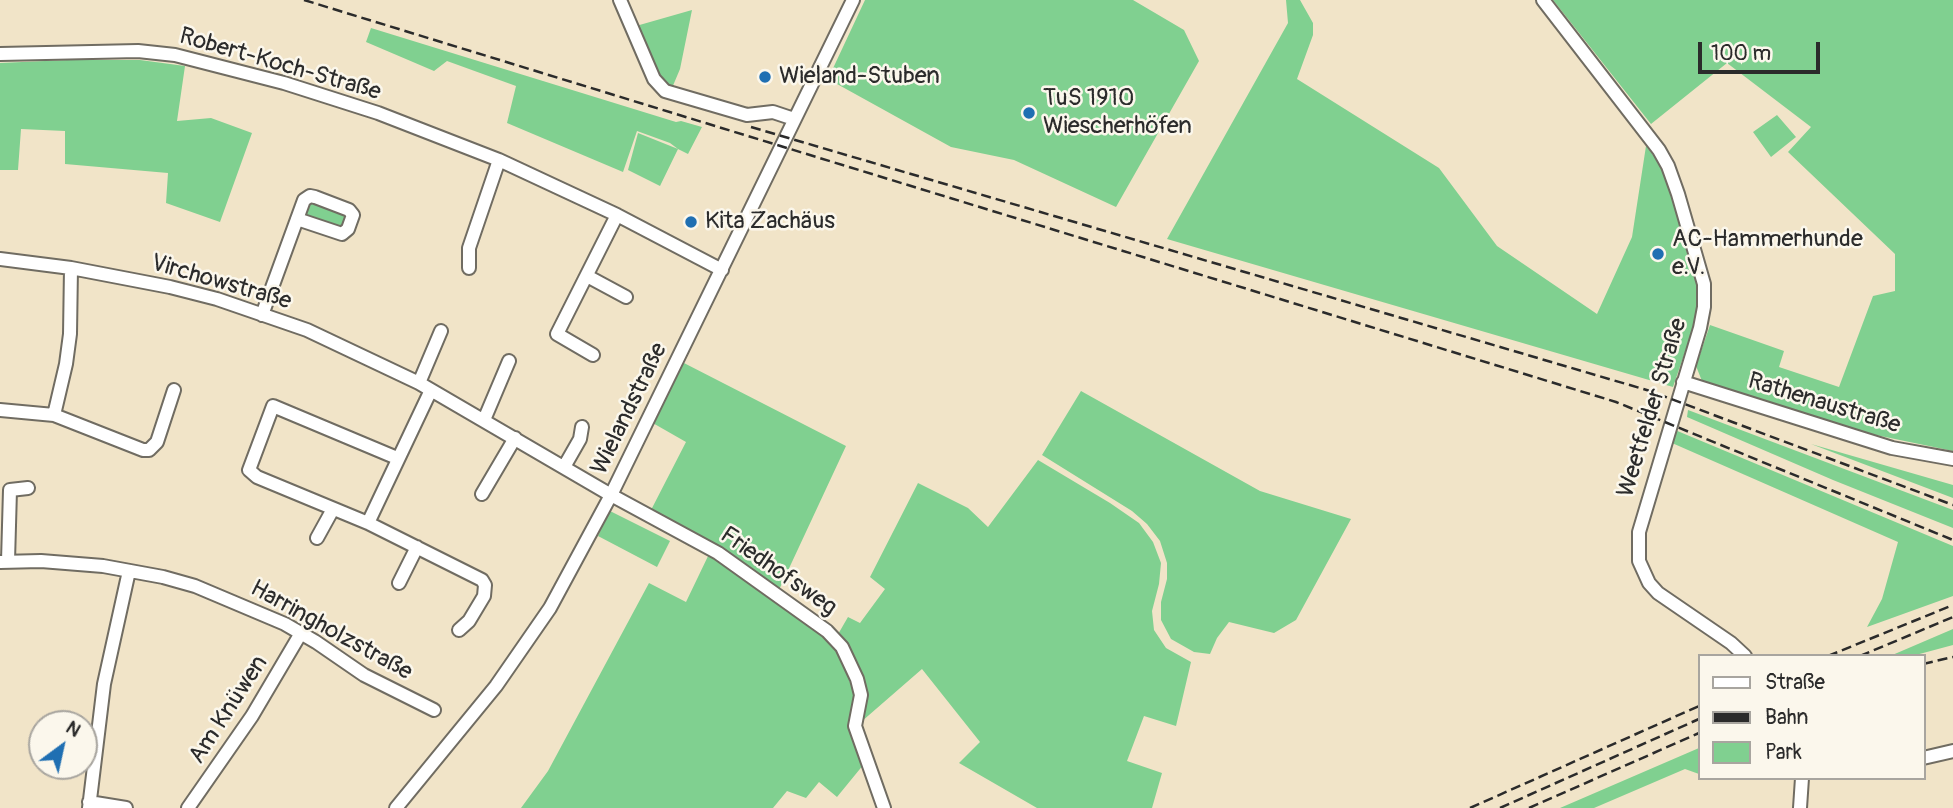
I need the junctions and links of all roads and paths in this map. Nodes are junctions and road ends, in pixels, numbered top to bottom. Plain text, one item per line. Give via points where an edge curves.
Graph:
1 (620, 0) edge
2 (853, 0) edge
3 (1543, 0) edge
4 (0, 54) edge
5 (794, 119) junction
6 (499, 160) junction
7 (618, 215) junction
8 (297, 219) dead end
9 (0, 259) edge
10 (71, 268) junction
11 (469, 268) dead end
12 (722, 270) junction
13 (587, 276) junction
14 (626, 297) dead end
15 (262, 315) junction
16 (441, 331) dead end
17 (593, 355) dead end
18 (509, 361) dead end
19 (1683, 382) junction
20 (419, 383) junction
21 (174, 390) dead end
22 (431, 390) junction
23 (0, 410) edge
24 (54, 415) junction
25 (484, 420) junction
26 (582, 427) dead end
27 (515, 438) junction
28 (397, 458) junction
29 (1953, 459) edge
30 (564, 467) junction
31 (28, 488) dead end
32 (5, 490) edge
33 (482, 494) dead end
34 (611, 495) junction
35 (333, 509) junction
36 (368, 523) junction
37 (317, 538) dead end
38 (417, 547) junction
39 (4, 561) edge
40 (129, 571) junction
41 (399, 583) dead end
42 (459, 630) dead end
43 (301, 633) junction
44 (1743, 654) edge
45 (434, 710) dead end
46 (1953, 751) edge
47 (1925, 758) edge
48 (1802, 780) edge
49 (89, 805) edge
50 (126, 808) edge
51 (188, 808) edge
52 (396, 808) edge
53 (884, 808) edge
54 (1800, 808) edge

1 - 5 street via 654,79 665,91 747,115 773,112
2 - 5 street, Wielandstraße
3 - 19 street, Weetfelder Straße via 1634,115 1668,166 1705,292 1700,328
4 - 6 street, Robert-Koch-Straße via 138,51 175,55 331,98
5 - 12 street, Wielandstraße
6 - 7 street, Robert-Koch-Straße
6 - 11 street via 469,248
7 - 12 street, Robert-Koch-Straße
7 - 13 street
8 - 15 street
9 - 10 street, Virchowstraße
10 - 15 street, Virchowstraße via 170,287
10 - 24 street via 70,334
12 - 34 street, Wielandstraße
13 - 14 street
13 - 17 street via 557,334
15 - 20 street, Virchowstraße via 307,330
16 - 20 street
18 - 25 street
19 - 29 street, Rathenaustraße via 1892,449
19 - 44 street, Weetfelder Straße via 1639,532 1639,561 1658,593
20 - 22 street, Virchowstraße
21 - 24 street via 157,442 149,450
22 - 25 street, Virchowstraße
22 - 28 street
23 - 24 street
25 - 27 street, Virchowstraße
26 - 30 street
27 - 30 street, Virchowstraße
27 - 33 street
28 - 35 street via 273,407 249,470
28 - 36 street
30 - 34 street, Virchowstraße
31 - 32 street
32 - 39 street
34 - 52 street, Wielandstraße via 535,631
34 - 53 street, Friedhofsweg via 718,553 827,631 842,647 861,695 855,726
35 - 36 street
35 - 37 street
36 - 38 street
38 - 41 street
38 - 42 street via 485,585 484,596
39 - 40 street, Harringholzstraße
40 - 43 street, Harringholzstraße via 221,595
40 - 49 street via 104,684
43 - 45 street, Harringholzstraße via 364,675
43 - 51 street, Am Knüwen via 265,697
46 - 47 street
48 - 54 street
49 - 50 street

